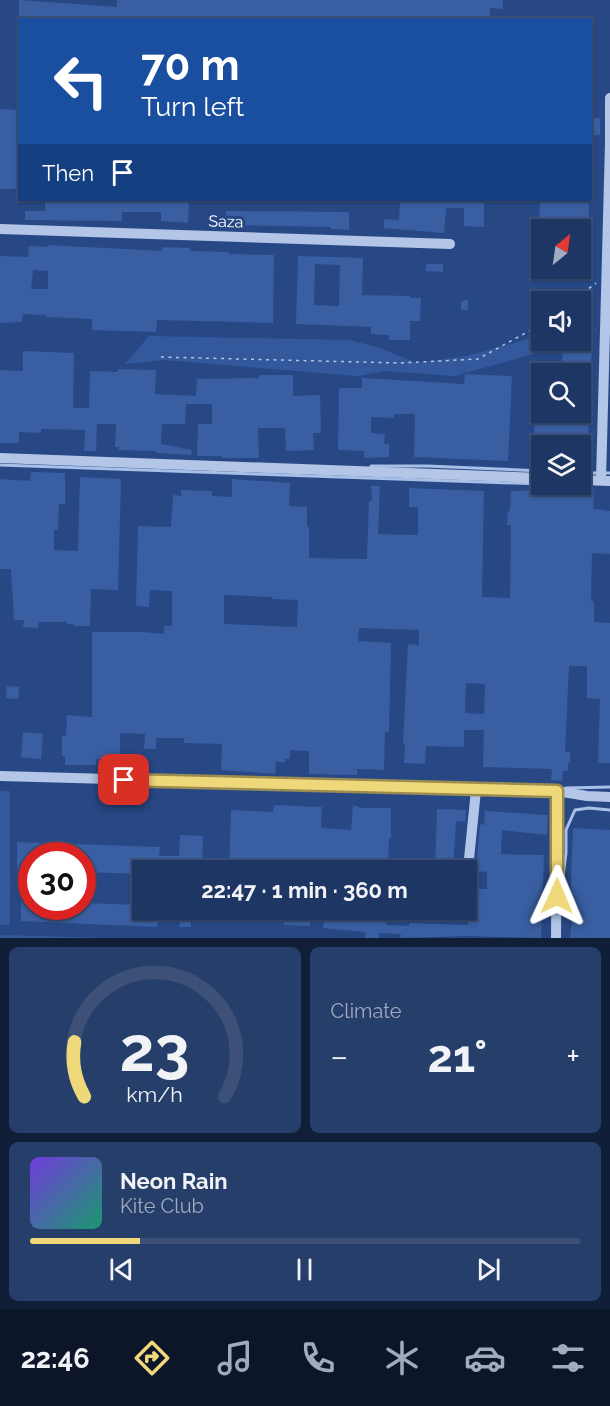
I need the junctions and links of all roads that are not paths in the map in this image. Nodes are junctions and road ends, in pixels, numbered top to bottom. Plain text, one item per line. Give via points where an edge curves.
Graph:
1 (610, 98) edge
2 (610, 145) edge
3 (610, 189) edge
4 (0, 229) edge
5 (450, 244) dead end
6 (0, 458) edge
7 (531, 478) edge
8 (605, 481) edge
9 (0, 776) edge
10 (476, 790) junction
11 (557, 791) junction
12 (610, 797) edge
13 (469, 860) edge
14 (556, 938) edge

1 - 2 street
2 - 8 street
3 - 8 street
4 - 5 street, Saza
6 - 7 street
9 - 10 street
10 - 11 street
10 - 13 street
11 - 12 street
11 - 14 street

